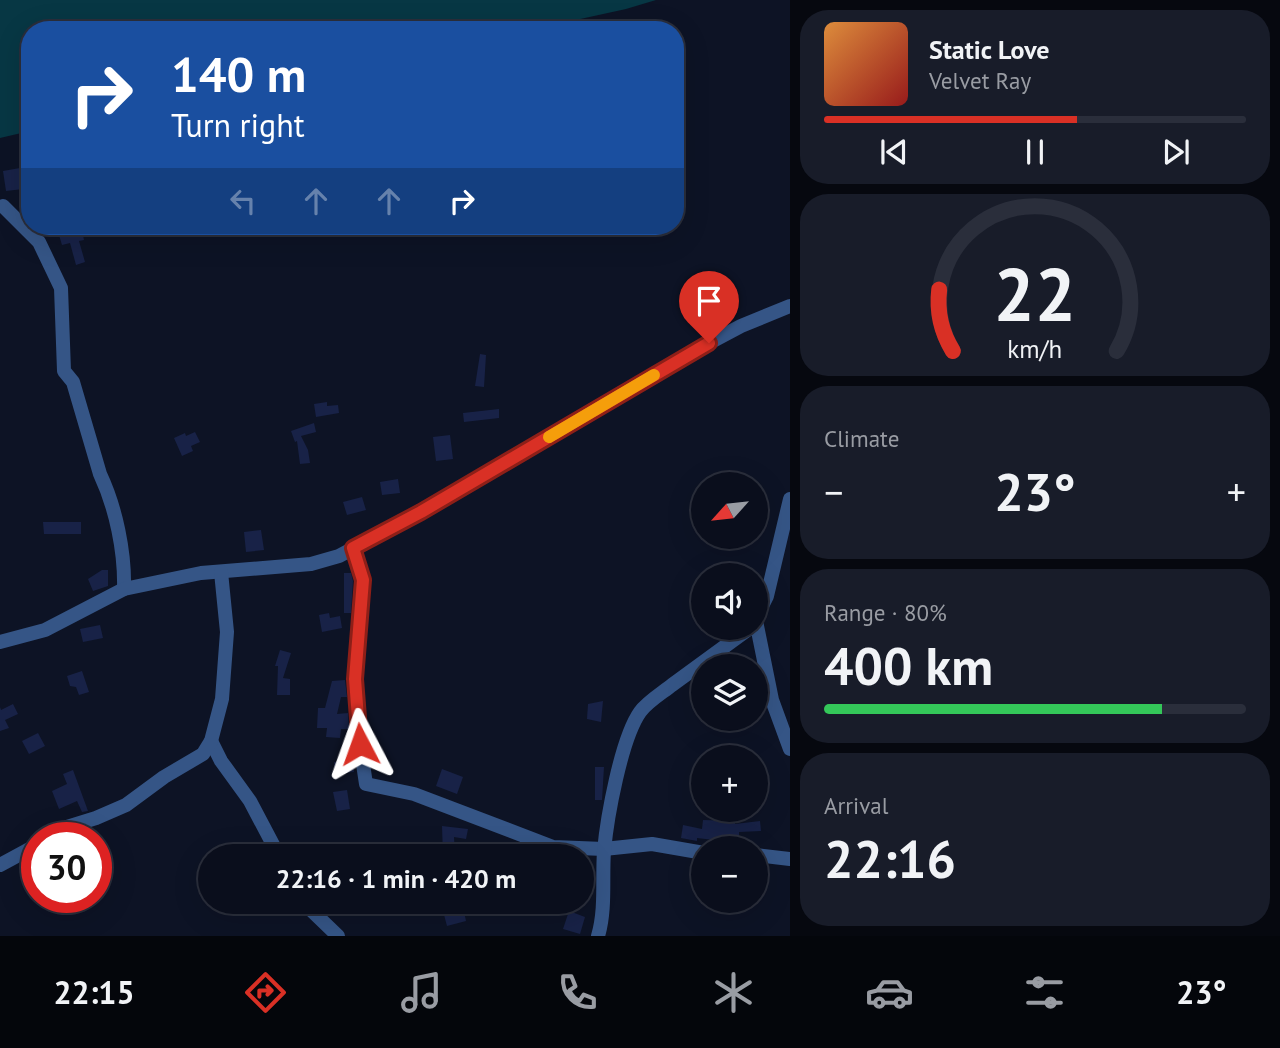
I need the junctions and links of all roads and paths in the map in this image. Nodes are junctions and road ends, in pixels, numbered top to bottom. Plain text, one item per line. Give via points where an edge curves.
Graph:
1 (3, 206) dead end
2 (21, 224) edge
3 (32, 235) edge
4 (790, 306) edge
5 (790, 499) edge
6 (353, 548) junction
7 (221, 572) junction
8 (124, 589) junction
9 (768, 592) edge
10 (734, 640) edge
11 (760, 640) edge
12 (0, 642) edge
13 (211, 741) junction
14 (790, 749) edge
15 (83, 822) edge
16 (273, 844) edge
17 (604, 849) junction
18 (691, 851) edge
19 (21, 854) edge
20 (768, 856) edge
21 (790, 859) edge
22 (0, 865) edge
23 (315, 914) edge
24 (338, 936) edge
25 (598, 936) edge

1 - 2 street
3 - 8 street via 61,288 64,371 73,382 106,488 123,559
4 - 6 street via 709,343
5 - 9 street
6 - 7 street via 311,564
6 - 17 street via 363,580 355,679 366,784 414,794 552,847
7 - 8 street
7 - 13 street via 226,632 222,699
8 - 12 street via 45,630
10 - 17 street via 641,710 628,735
11 - 14 street via 772,700
13 - 15 street via 203,754 125,805
13 - 16 street
17 - 18 street via 652,844
17 - 25 street
19 - 22 street
20 - 21 street
23 - 24 street

